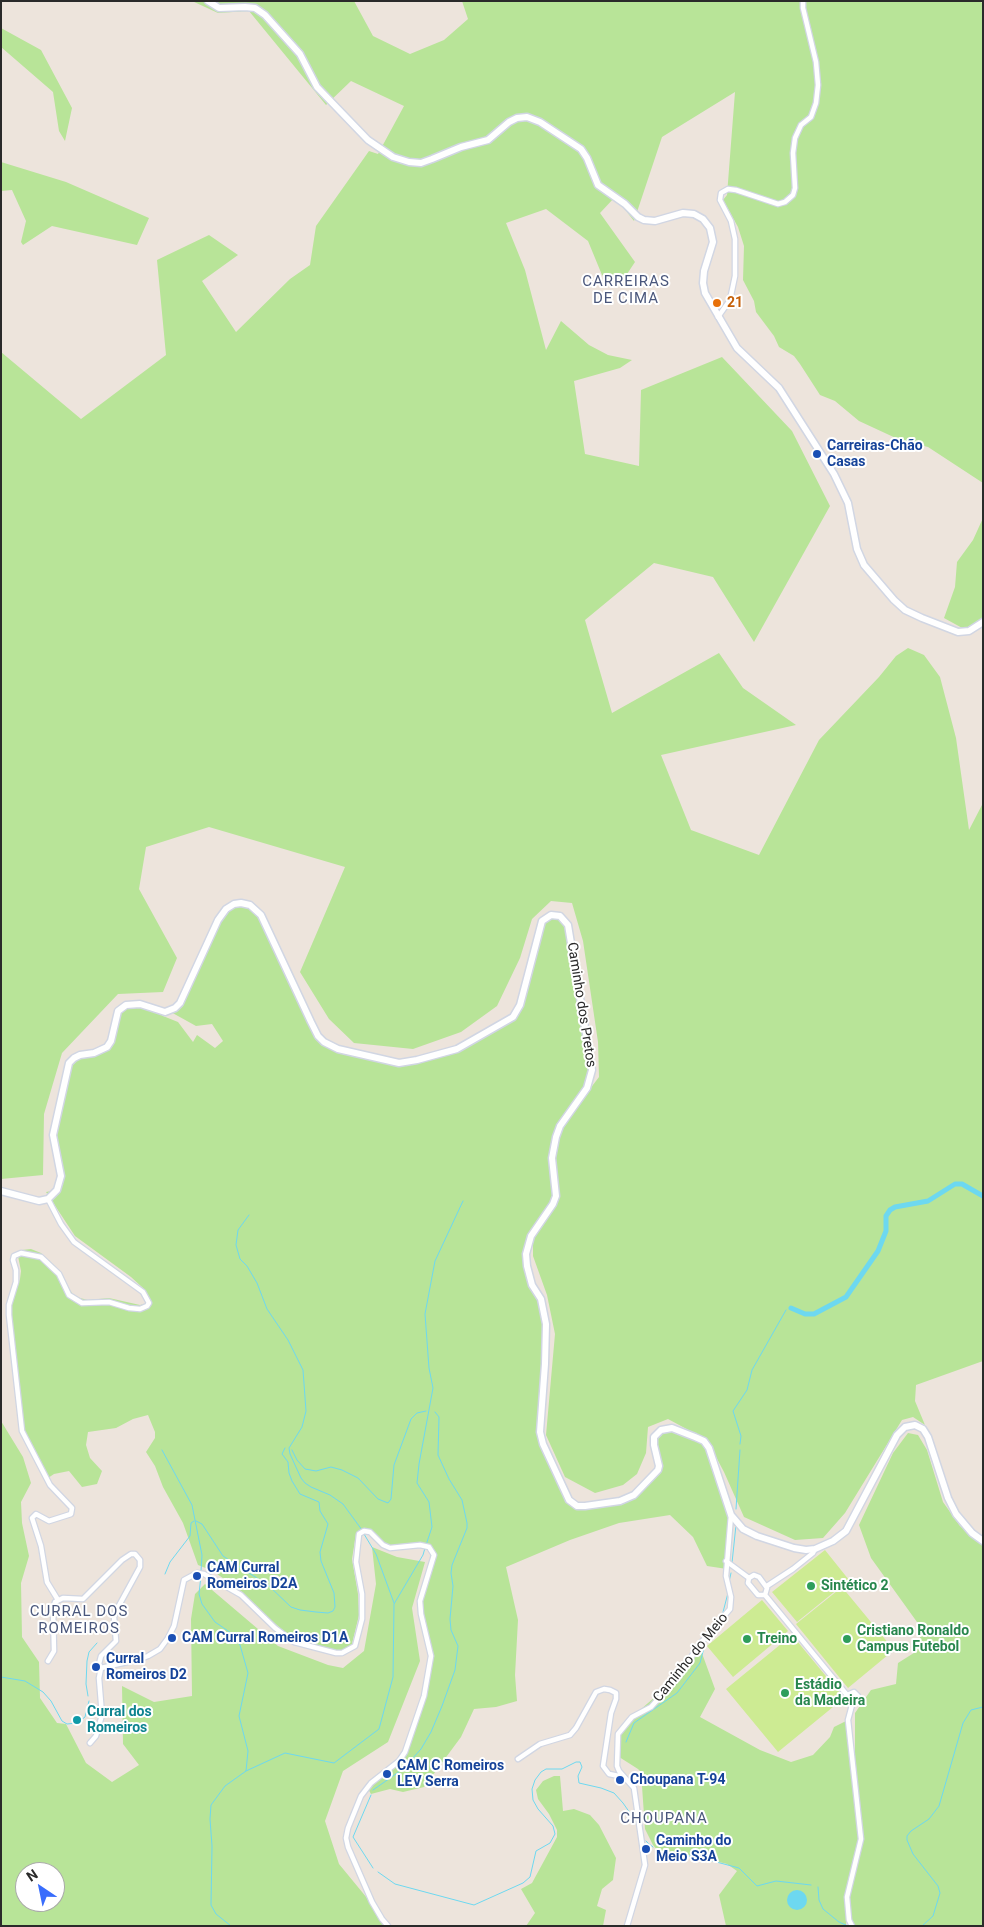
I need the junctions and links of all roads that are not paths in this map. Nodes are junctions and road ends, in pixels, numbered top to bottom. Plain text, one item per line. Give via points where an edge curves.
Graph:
1 (208, 1) edge
2 (803, 1) edge
3 (718, 317) junction
4 (983, 622) edge
5 (1, 1191) edge
6 (48, 1199) junction
7 (731, 1515) junction
8 (983, 1541) edge
9 (815, 1549) junction
10 (726, 1561) junction
11 (749, 1578) junction
12 (767, 1586) junction
13 (766, 1595) junction
14 (58, 1600) junction
15 (48, 1661) dead end
16 (102, 1668) junction
17 (847, 1695) junction
18 (852, 1705) junction
19 (90, 1743) dead end
20 (518, 1759) dead end
21 (624, 1777) junction
22 (388, 1926) edge
23 (627, 1926) edge
24 (852, 1926) edge

1 - 3 main road via 219,8 255,8 266,15 300,54 317,87 368,140 393,157 421,163 432,160 488,140 509,122 527,117 581,149 598,185 638,217 655,221 683,213 699,216 710,228 713,238 703,283
2 - 3 street via 818,85 816,103 795,138 793,196 778,204 736,190 728,189 721,193 720,200 731,221 735,239 735,276 730,300
3 - 4 main road via 737,348 779,388 834,474 848,503 859,556 894,600 905,610 958,632 970,631
5 - 6 main road via 39,1201
6 - 7 main road, Caminho dos Pretos via 60,1184 53,1135 69,1063 80,1055 107,1047 118,1012 126,1005 140,1004 165,1012 175,1008 218,920 234,904 250,905 261,915 311,1022 324,1042 338,1049 399,1063 457,1049 513,1017 520,1005 542,922 551,915 560,916 568,925 592,1070 587,1088 560,1126 556,1137 552,1158 556,1196 531,1236 526,1254 532,1285 541,1299 546,1324 540,1419 543,1444 569,1500 577,1506 584,1506 628,1499 640,1490 658,1470 654,1437 661,1430 672,1428 704,1441 709,1448
6 - 14 street via 74,1242 143,1292 149,1302 140,1310 109,1302 82,1303 69,1295 58,1274 41,1257 21,1253 14,1256 16,1282 9,1315 20,1420 28,1445 48,1482 72,1508 71,1514 49,1521 36,1514 32,1518 47,1582
7 - 9 main road, Caminho dos Pretos via 743,1529 756,1536 799,1550
7 - 10 street, Caminho do Meio
8 - 9 main road, Caminho dos Pretos via 963,1524 952,1506 928,1437 919,1427 910,1426 904,1427 897,1435 846,1531 834,1541
9 - 12 street via 793,1570
10 - 11 street
10 - 21 street, Caminho do Meio via 730,1609 652,1707 632,1717 618,1734 617,1766
11 - 12 street via 756,1575
11 - 13 street via 750,1585 759,1595
12 - 13 street
13 - 17 street
14 - 15 street via 53,1609 54,1650
14 - 16 street via 84,1599 122,1560 131,1554 137,1555 140,1568 116,1611 117,1635 114,1645 100,1656
16 - 19 street via 99,1678 102,1715 96,1736
16 - 22 street via 140,1659 160,1649 174,1626 184,1580 197,1573 203,1573 241,1595 294,1642 342,1653 355,1646 362,1619 362,1594 356,1570 359,1535 364,1531 373,1533 390,1548 429,1547 434,1555 420,1601 431,1656 424,1696 405,1752 399,1761 370,1783 361,1796 346,1838 372,1902
17 - 18 street via 846,1701
17 - 18 street via 852,1692 858,1696 857,1703
18 - 24 street via 848,1720 861,1839 847,1897
20 - 21 street via 551,1739 570,1734 596,1692 610,1690 616,1693 616,1699 603,1766 610,1774
21 - 23 street, Caminho do Meio via 634,1788 646,1865

